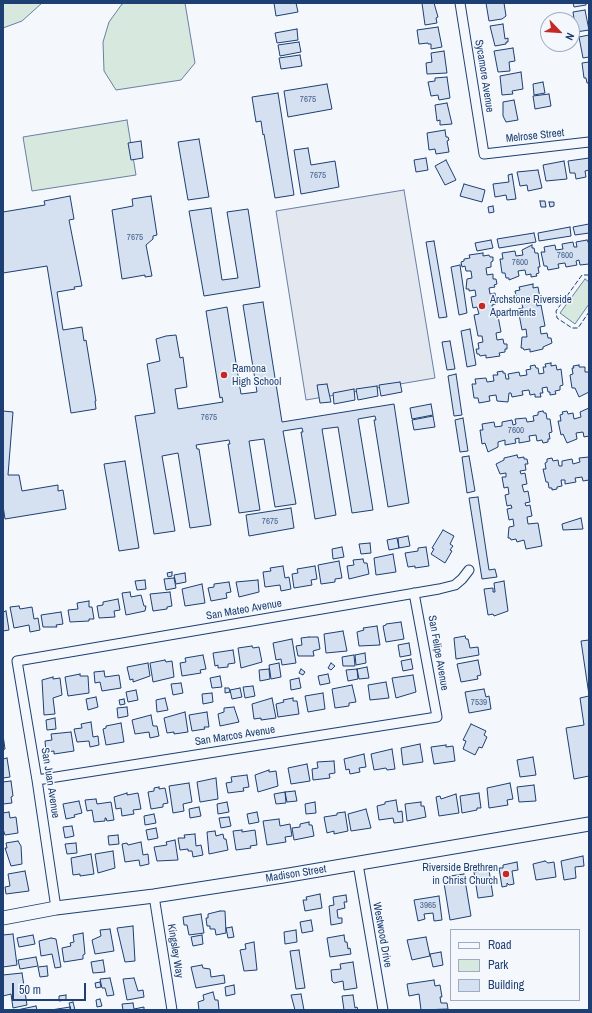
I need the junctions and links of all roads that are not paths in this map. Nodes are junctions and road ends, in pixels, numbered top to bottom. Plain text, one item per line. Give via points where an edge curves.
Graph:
1 (460, 3) edge
2 (589, 142) edge
3 (484, 154) joint
4 (469, 570) dead end
5 (414, 593) junction
6 (17, 661) joint
7 (437, 717) joint
8 (37, 780) junction
9 (589, 824) edge
10 (358, 864) junction
11 (154, 896) junction
12 (56, 908) junction
13 (3, 918) edge
14 (172, 1010) edge
15 (383, 1010) edge

1 - 3 street, Sycamore Avenue
2 - 3 street, Melrose Street
4 - 5 street, San Mateo Avenue via 454,585
5 - 6 street, San Mateo Avenue
5 - 7 street, San Felipe Avenue
6 - 8 street, San Juan Avenue
7 - 8 street, San Marcos Avenue
8 - 12 street, San Juan Avenue
9 - 10 main road, Madison Street
10 - 11 main road, Madison Street
10 - 15 street, Westwood Drive
11 - 12 main road, Madison Street
11 - 14 street, Kingsley Way
12 - 13 main road, Madison Street

